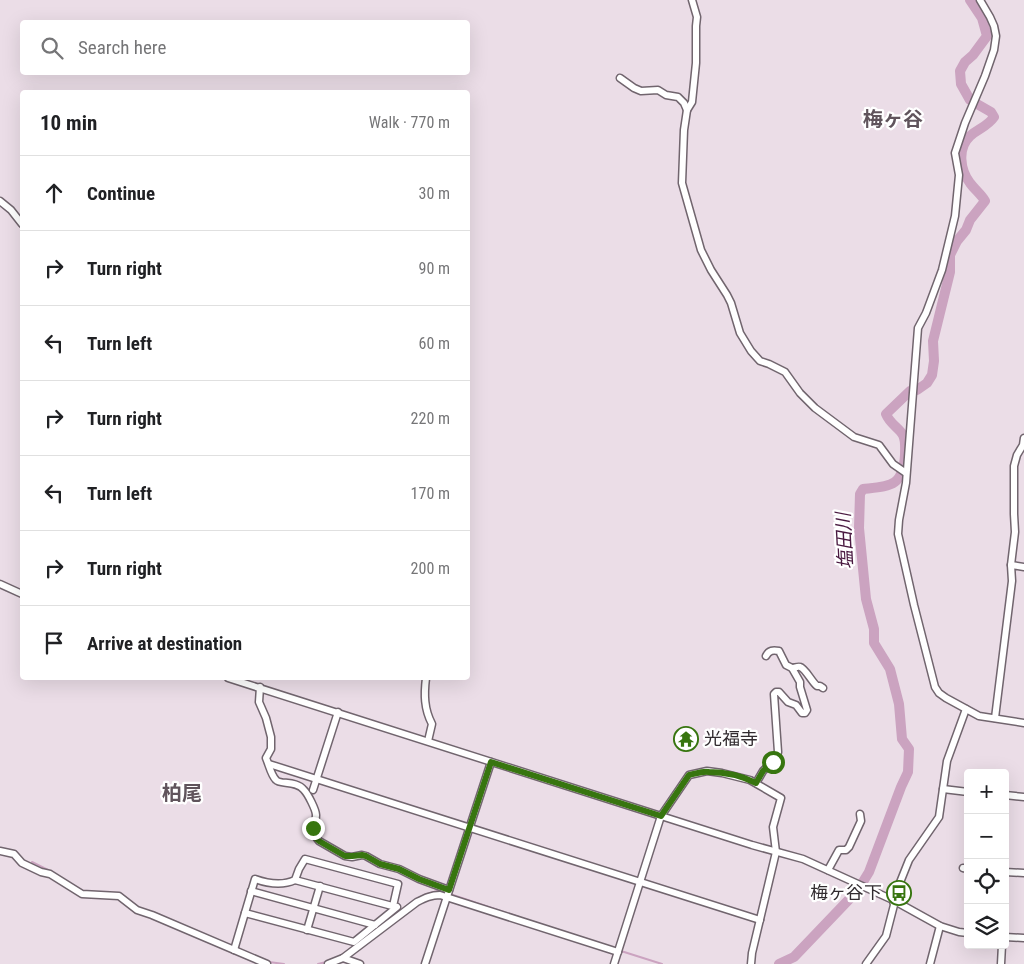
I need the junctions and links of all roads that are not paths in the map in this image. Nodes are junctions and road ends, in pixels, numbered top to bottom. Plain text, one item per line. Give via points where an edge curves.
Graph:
1 (692, 0) edge
2 (980, 0) edge
3 (620, 78) dead end
4 (687, 110) junction
5 (0, 201) edge
6 (20, 221) edge
7 (1024, 438) edge
8 (906, 473) junction
9 (1011, 565) junction
10 (1024, 566) edge
11 (0, 584) edge
12 (20, 593) edge
13 (766, 656) dead end
14 (792, 668) junction
15 (234, 680) edge
16 (255, 680) edge
17 (426, 680) edge
18 (257, 687) junction
19 (824, 688) dead end
20 (966, 709) junction
21 (338, 712) junction
22 (995, 718) junction
23 (1024, 722) edge
24 (428, 741) junction
25 (491, 762) junction
26 (268, 764) junction
27 (316, 779) junction
28 (756, 783) junction
29 (943, 789) junction
30 (313, 790) dead end
31 (964, 792) edge
32 (1009, 795) edge
33 (1024, 797) edge
34 (860, 814) dead end
35 (661, 816) junction
36 (469, 827) junction
37 (0, 851) edge
38 (776, 852) junction
39 (828, 870) junction
40 (1009, 872) edge
41 (1024, 873) edge
42 (295, 880) junction
43 (640, 882) junction
44 (320, 886) junction
45 (251, 891) junction
46 (448, 894) junction
47 (893, 900) junction
48 (395, 906) junction
49 (313, 908) junction
50 (406, 910) junction
51 (245, 913) junction
52 (760, 920) junction
53 (374, 926) junction
54 (940, 926) junction
55 (308, 930) junction
56 (964, 933) edge
57 (1009, 937) edge
58 (1024, 938) edge
59 (1002, 949) edge
60 (234, 950) junction
61 (618, 952) junction
62 (343, 958) junction
63 (267, 964) edge
64 (328, 964) edge
65 (360, 964) edge
66 (425, 964) edge
67 (614, 964) edge
68 (751, 964) edge
69 (866, 964) edge
70 (930, 964) edge
71 (1001, 964) edge

1 - 4 street via 697,17 696,63 692,102
2 - 8 street via 994,26 994,50 955,153 959,174 955,216 942,270 918,328
3 - 4 street via 641,91 658,90 678,97
4 - 8 street via 682,183 702,250 731,303 740,333 760,361 785,372 815,408 854,437 880,446 892,464
5 - 6 street
7 - 9 street via 1014,466 1015,532
8 - 20 street via 898,534 916,614 935,687 946,698
9 - 10 street
9 - 22 street via 1012,580
11 - 12 street
13 - 14 street via 770,651 779,651 786,665
14 - 19 street via 800,666 812,682
14 - 28 street via 800,682 807,710 802,713 779,692 774,694 778,752
15 - 18 street
16 - 18 street
17 - 24 street via 426,714 432,724
18 - 21 street
18 - 26 street via 271,737 271,749 266,758
20 - 22 street via 979,716
20 - 29 street via 947,761
21 - 24 street
21 - 27 street
22 - 23 street
24 - 25 street
25 - 35 street
25 - 36 street
26 - 27 street
26 - 46 street via 279,782 297,785 304,790 316,812 313,828 319,841 345,856 362,855 399,869
27 - 30 street
27 - 36 street
28 - 35 street via 707,771 689,775
28 - 38 street via 781,798 774,827
29 - 31 street
29 - 47 street via 939,817 909,860
32 - 33 street
34 - 39 street via 861,821 849,847 838,850
35 - 38 street
35 - 43 street
36 - 43 street
36 - 46 street
37 - 60 street via 14,854 22,863 50,874 82,894 119,896 137,910
38 - 39 street
38 - 52 street
39 - 47 street
40 - 41 street
42 - 44 street
42 - 45 street via 277,884 255,880
42 - 48 street via 305,858 398,884
43 - 52 street
43 - 61 street
44 - 48 street
44 - 49 street
45 - 49 street
45 - 51 street
46 - 50 street via 429,896
46 - 61 street
46 - 66 street
47 - 54 street
47 - 69 street via 886,936
48 - 50 street
48 - 53 street
49 - 53 street
49 - 55 street
50 - 62 street
51 - 55 street
51 - 60 street
52 - 68 street
53 - 55 street via 354,942
54 - 56 street
54 - 70 street
57 - 58 street
59 - 71 street
60 - 63 street
61 - 67 street
62 - 64 street
62 - 65 street

